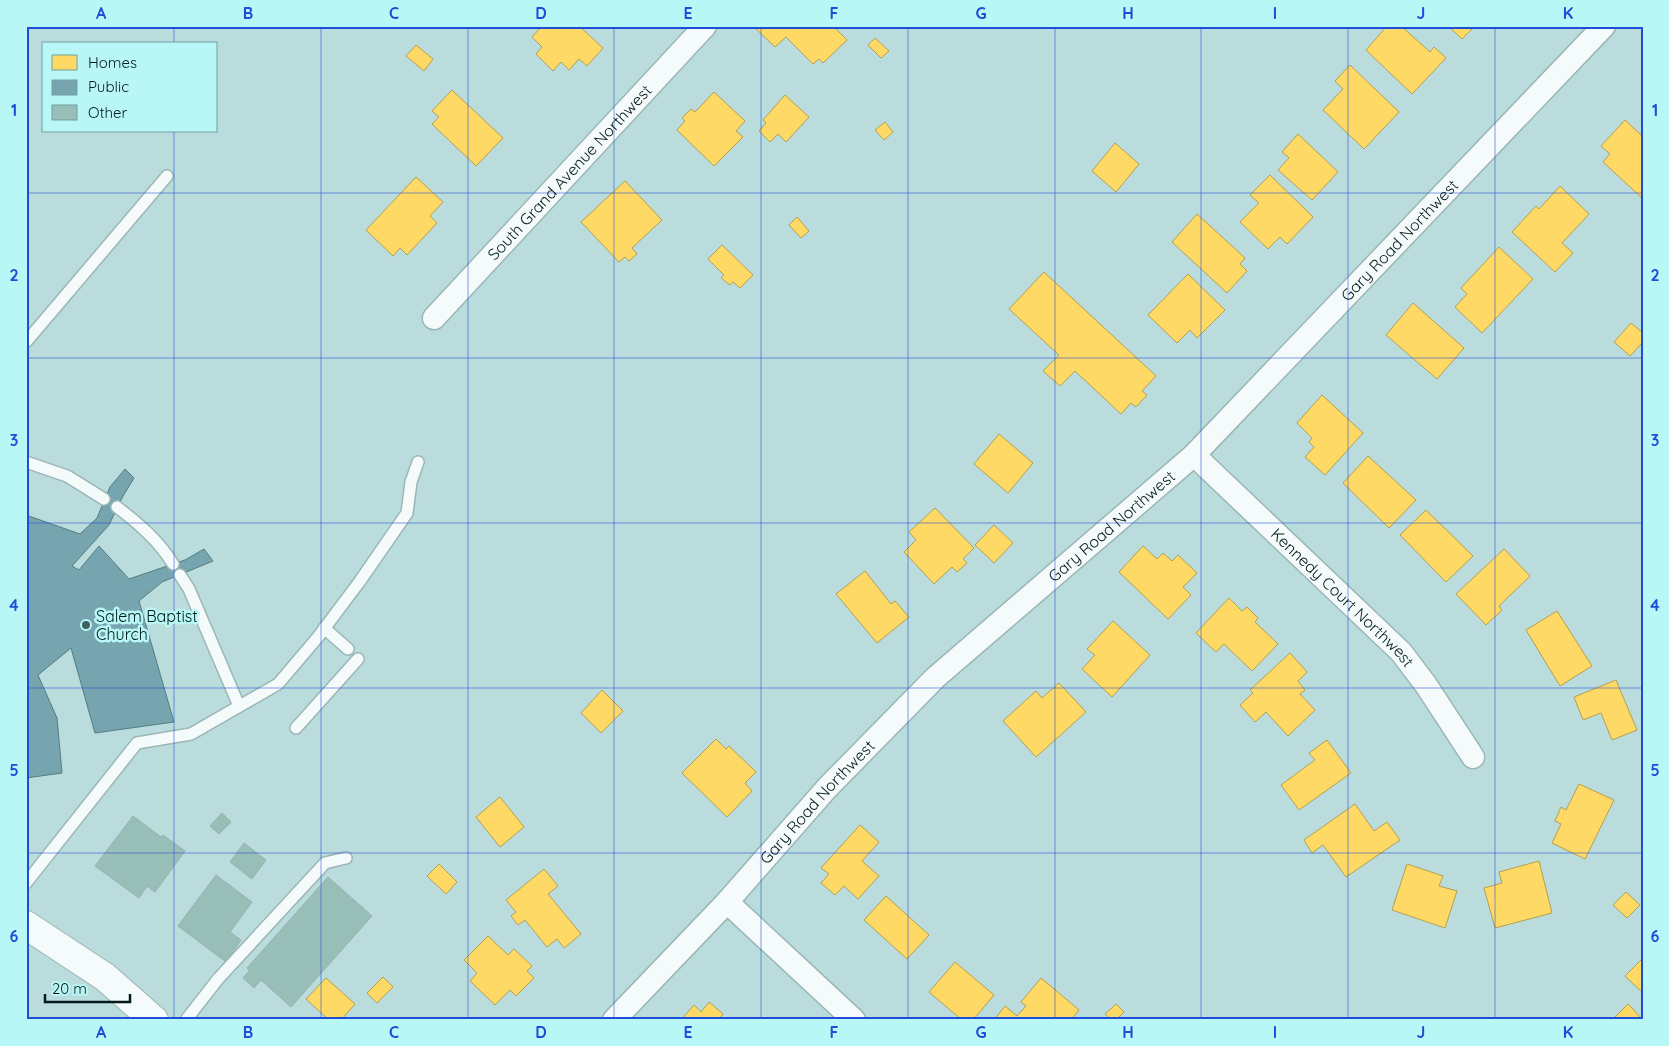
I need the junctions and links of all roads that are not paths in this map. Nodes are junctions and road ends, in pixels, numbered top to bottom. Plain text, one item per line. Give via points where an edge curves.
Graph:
1 (705, 26) edge
2 (1604, 26) edge
3 (167, 176) dead end
4 (434, 318) dead end
5 (26, 342) edge
6 (1194, 455) junction
7 (26, 462) edge
8 (418, 462) dead end
9 (104, 499) dead end
10 (117, 507) dead end
11 (174, 564) dead end
12 (180, 575) dead end
13 (324, 628) junction
14 (348, 650) dead end
15 (358, 659) dead end
16 (239, 706) junction
17 (296, 728) dead end
18 (1473, 757) dead end
19 (346, 858) dead end
20 (26, 883) edge
21 (727, 902) junction
22 (26, 926) edge
23 (154, 1020) edge
24 (186, 1020) edge
25 (614, 1020) edge
26 (854, 1020) edge

1 - 4 street, South Grand Avenue Northwest
2 - 6 street, Gary Road Northwest
3 - 5 lane
6 - 18 street, Kennedy Court Northwest via 1401,652
6 - 21 street, Gary Road Northwest via 935,678 827,788
7 - 9 lane via 67,476
8 - 13 lane via 411,482 407,513
10 - 11 lane via 149,533
12 - 16 lane
13 - 14 lane
13 - 16 lane via 278,684
15 - 17 lane
16 - 20 lane via 191,734 137,743
19 - 24 lane via 325,863 218,980
21 - 25 street, Gary Road Northwest
21 - 26 street
22 - 23 street via 105,977

